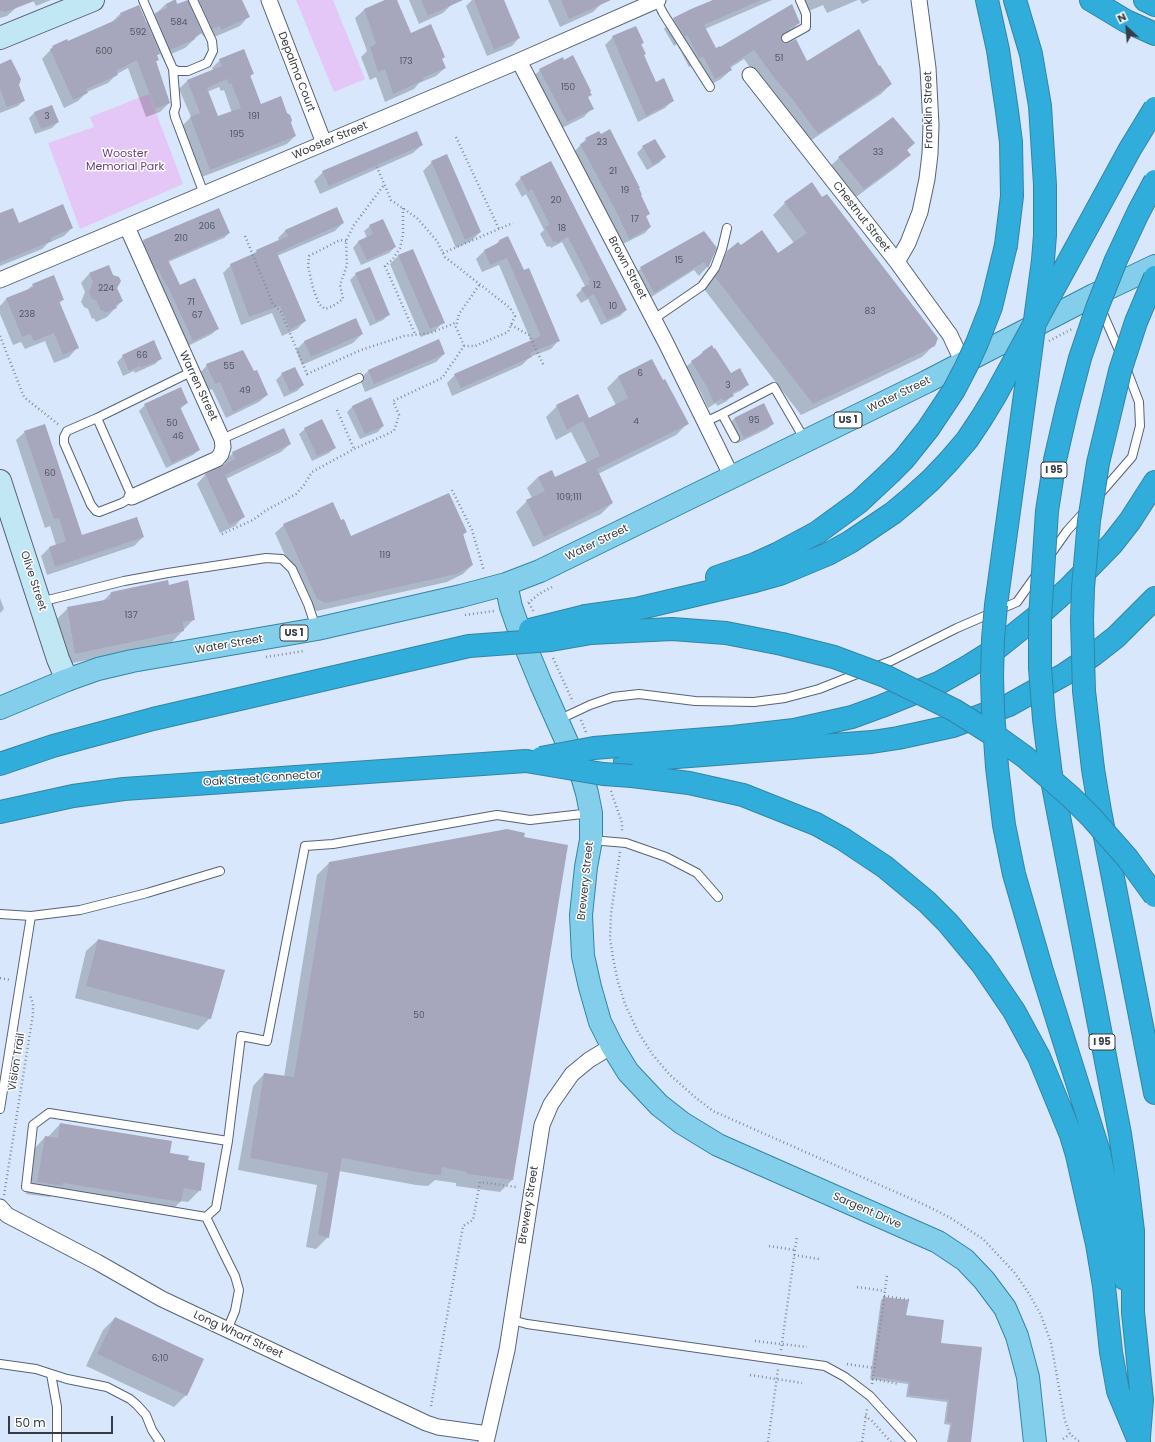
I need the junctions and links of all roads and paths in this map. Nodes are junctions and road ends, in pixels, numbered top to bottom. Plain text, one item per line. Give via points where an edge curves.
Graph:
1 (93, 0) edge
2 (143, 0) edge
3 (194, 0) edge
4 (269, 0) edge
5 (658, 0) edge
6 (800, 0) edge
7 (919, 0) edge
8 (987, 0) edge
9 (1015, 0) edge
10 (1091, 0) edge
11 (1145, 0) edge
12 (1155, 5) edge
13 (1155, 34) edge
14 (0, 38) edge
15 (786, 38) dead end
16 (519, 61) junction
17 (173, 69) junction
18 (750, 76) dead end
19 (710, 87) dead end
20 (1155, 108) edge
21 (456, 137) dead end
22 (324, 143) junction
23 (376, 165) dead end
24 (1155, 181) edge
25 (384, 184) junction
26 (204, 194) junction
27 (403, 208) junction
28 (513, 223) dead end
29 (127, 227) junction
30 (727, 228) dead end
31 (499, 229) junction
32 (245, 236) dead end
33 (346, 241) junction
34 (443, 253) junction
35 (897, 262) junction
36 (1155, 266) edge
37 (1155, 277) edge
38 (0, 280) edge
39 (480, 284) junction
40 (1094, 295) junction
41 (654, 319) junction
42 (457, 322) junction
43 (511, 325) junction
44 (415, 334) junction
45 (0, 336) edge
46 (464, 346) junction
47 (963, 363) junction
48 (544, 366) dead end
49 (191, 372) junction
50 (359, 378) dead end
51 (337, 410) dead end
52 (722, 414) junction
53 (98, 418) junction
54 (705, 422) junction
55 (68, 431) junction
56 (734, 438) dead end
57 (222, 439) junction
58 (805, 441) junction
59 (354, 449) junction
60 (732, 477) junction
61 (0, 481) edge
62 (1155, 482) edge
63 (452, 490) dead end
64 (132, 497) junction
65 (222, 534) dead end
66 (484, 571) dead end
67 (506, 584) junction
68 (550, 588) dead end
69 (1155, 598) edge
70 (40, 602) junction
71 (534, 612) dead end
72 (588, 624) junction
73 (316, 629) junction
74 (552, 654) dead end
75 (67, 680) junction
76 (0, 708) edge
77 (577, 711) junction
78 (557, 720) junction
79 (586, 732) dead end
80 (526, 761) junction
81 (625, 761) junction
82 (0, 764) edge
83 (610, 789) dead end
84 (0, 812) edge
85 (591, 813) junction
86 (590, 840) junction
87 (621, 843) junction
88 (220, 871) dead end
89 (1155, 896) edge
90 (718, 897) dead end
91 (0, 914) edge
92 (31, 916) junction
93 (0, 978) edge
94 (20, 982) junction
95 (612, 1046) junction
96 (1155, 1093) edge
97 (0, 1109) edge
98 (228, 1142) junction
99 (516, 1187) dead end
100 (4, 1211) edge
101 (206, 1217) junction
102 (797, 1236) dead end
103 (769, 1246) dead end
104 (795, 1250) junction
105 (794, 1255) junction
106 (819, 1259) dead end
107 (886, 1276) dead end
108 (857, 1287) dead end
109 (885, 1291) junction
110 (884, 1296) junction
111 (910, 1300) dead end
112 (1133, 1312) junction
113 (512, 1320) junction
114 (227, 1330) junction
115 (755, 1341) dead end
116 (782, 1344) junction
117 (807, 1348) dead end
118 (779, 1360) junction
119 (0, 1364) edge
120 (847, 1364) dead end
121 (874, 1368) junction
122 (51, 1374) junction
123 (750, 1375) dead end
124 (777, 1379) junction
125 (872, 1379) junction
126 (802, 1382) dead end
127 (898, 1384) dead end
128 (870, 1396) junction
129 (431, 1406) dead end
130 (865, 1416) junction
131 (1070, 1434) junction
132 (487, 1438) edge
133 (1063, 1439) dead end
134 (57, 1442) edge
135 (160, 1442) edge
136 (768, 1442) edge
137 (862, 1442) edge
138 (891, 1442) edge
139 (912, 1442) edge
140 (1035, 1442) edge
141 (1081, 1442) edge
142 (1139, 1442) edge

1 - 14 street
2 - 17 lane
3 - 17 lane via 212,41 213,51 207,63 196,68 188,71
4 - 22 street, Depalma Court
5 - 16 street, Wooster Street
5 - 19 lane via 663,13
6 - 15 lane via 806,14 806,27
7 - 35 street, Franklin Street via 928,68 932,126 930,154 920,212 908,243
8 - 72 highway, bridge via 1007,111 1012,196 1006,245 991,307 954,390 921,439 904,459 865,497 818,532 777,554 734,572 631,598
9 - 112 highway, bridge via 1031,54 1040,106 1045,229 1043,260 996,605 992,677 997,767 1004,825 1014,874 1099,1152 1114,1237
10 - 13 highway via 1126,21
11 - 12 highway
16 - 22 street, Wooster Street
16 - 41 street, Brown Street
17 - 26 lane via 175,117
18 - 35 street, Chestnut Street
20 - 72 highway, bridge via 995,396 966,440 931,480 893,513 828,554 780,574 636,608
21 - 31 path
22 - 26 street, Wooster Street
23 - 25 path
24 - 112 highway, I 95, bridge via 1132,226 1097,308 1080,358 1067,408 1047,512 1040,618 1040,675 1051,776 1121,1142 1133,1231
25 - 27 path via 391,200
25 - 33 path via 354,225
26 - 29 street, Wooster Street
27 - 34 path via 417,218 437,241
27 - 44 path via 403,235 400,248 385,266
28 - 31 path
29 - 38 street, Wooster Street
29 - 49 street, Warren Street
30 - 41 lane via 714,268 702,286
31 - 34 path
32 - 44 path via 307,374 361,350
33 - 33 path via 347,265 340,285 343,299 334,306 324,309 318,304 313,288 308,266 309,256 340,240
34 - 39 path via 444,257
35 - 47 street, Chestnut Street via 950,335
36 - 40 main road, Water Street / US 1
37 - 96 highway, bridge via 1136,322 1120,371 1098,463 1089,521 1082,626 1084,690 1093,769
39 - 42 path via 459,314
39 - 43 path via 510,308 515,316
40 - 47 main road, Water Street / US 1
40 - 77 lane via 1113,335 1139,402 1140,426 1132,457 1067,531 1017,602 891,661 819,689 785,698 754,702 696,701 638,694 613,697
41 - 54 street, Brown Street
42 - 44 path via 431,333
42 - 46 path via 456,326
43 - 46 path via 508,332 475,346
43 - 48 path via 530,335
45 - 55 path via 24,397
46 - 59 path via 442,378 393,401 399,415 394,431
47 - 58 main road, Water Street / US 1
49 - 53 lane
49 - 57 street, Warren Street
50 - 57 lane
51 - 59 path
52 - 54 lane
52 - 56 lane
52 - 58 lane via 774,387
53 - 55 lane
53 - 64 lane
54 - 60 street, Brown Street
55 - 64 lane via 64,434 64,443 93,508 96,511 104,511
57 - 64 street via 223,447 217,459
58 - 60 main road, Water Street / US 1
59 - 65 path via 312,472 296,494 253,520
60 - 67 main road, Water Street / US 1 via 540,571
61 - 70 street, Olive Street
62 - 81 highway via 1112,544 1069,588 1012,637 939,683 852,717 801,729
63 - 66 path via 472,530
67 - 73 main road, Water Street / US 1
67 - 78 main road, Brewery Street via 522,638
68 - 71 path via 529,603
69 - 81 highway via 1116,637 1065,674 1009,706 953,726 872,742
70 - 73 lane via 168,573 266,558 282,559 292,569
70 - 75 street, Olive Street
72 - 82 highway, bridge via 550,640 469,646 153,719 53,746
72 - 89 highway, bridge via 753,637 834,657 885,676 943,704 1025,757 1082,808 1116,844
73 - 75 main road, Water Street / US 1 via 132,661
74 - 77 path
75 - 76 main road, Water Street / US 1
77 - 78 lane
77 - 79 path
78 - 85 main road, Brewery Street via 582,776
80 - 81 highway, bridge via 594,748
80 - 81 highway, bridge via 604,774
80 - 84 highway, Oak Street Connector via 124,789 60,798
81 - 142 highway via 689,783 743,795 816,824 843,839 885,867 927,902 982,964 1014,1011 1039,1057 1077,1155 1097,1244 1118,1391
83 - 87 path via 622,823
85 - 86 main road, Brewery Street
85 - 98 lane via 530,820 497,815 333,844 305,846 267,1041 241,1036
86 - 87 lane
86 - 95 main road, Brewery Street via 582,915 583,956 600,1022
87 - 90 lane via 666,857 697,873
87 - 131 path via 611,914 610,938 613,958 625,1004 638,1032 653,1055 668,1074 713,1111 925,1205 982,1239 1014,1272 1041,1315 1051,1343 1065,1421
88 - 92 lane via 80,910
91 - 92 lane
92 - 94 lane
93 - 94 path
94 - 97 lane
94 - 100 path, Vision Trail via 29,992 33,1014 5,1185
95 - 113 street, Brewery Street via 572,1074 551,1104 542,1125
95 - 140 main road, Sargent Drive via 628,1072 659,1105 718,1145 938,1242 965,1260 1005,1308 1017,1336 1028,1377
98 - 101 lane via 216,1208
98 - 101 lane via 48,1113 33,1124 26,1187
99 - 129 path via 480,1182 473,1220 463,1226
100 - 114 street, Long Wharf Street via 162,1299
101 - 114 lane via 235,1276 239,1290 235,1312
102 - 104 path
103 - 104 path
104 - 105 path
105 - 106 path
105 - 116 path
107 - 109 path
108 - 109 path
109 - 110 path
110 - 111 path
110 - 121 path
112 - 142 highway, I 95 via 1142,1400
113 - 118 lane
113 - 132 street, Brewery Street via 502,1377
114 - 132 street, Long Wharf Street via 426,1423
115 - 116 path
116 - 117 path
116 - 118 path
118 - 124 path
118 - 128 lane via 825,1366
119 - 122 lane via 26,1367
120 - 121 path
121 - 125 path
122 - 134 lane via 57,1407
122 - 135 lane via 107,1387 130,1399 146,1415
123 - 124 path
124 - 126 path
124 - 136 path
125 - 127 path
125 - 128 path
128 - 130 path
128 - 139 lane
130 - 137 path
130 - 138 path
131 - 133 path
131 - 141 path

